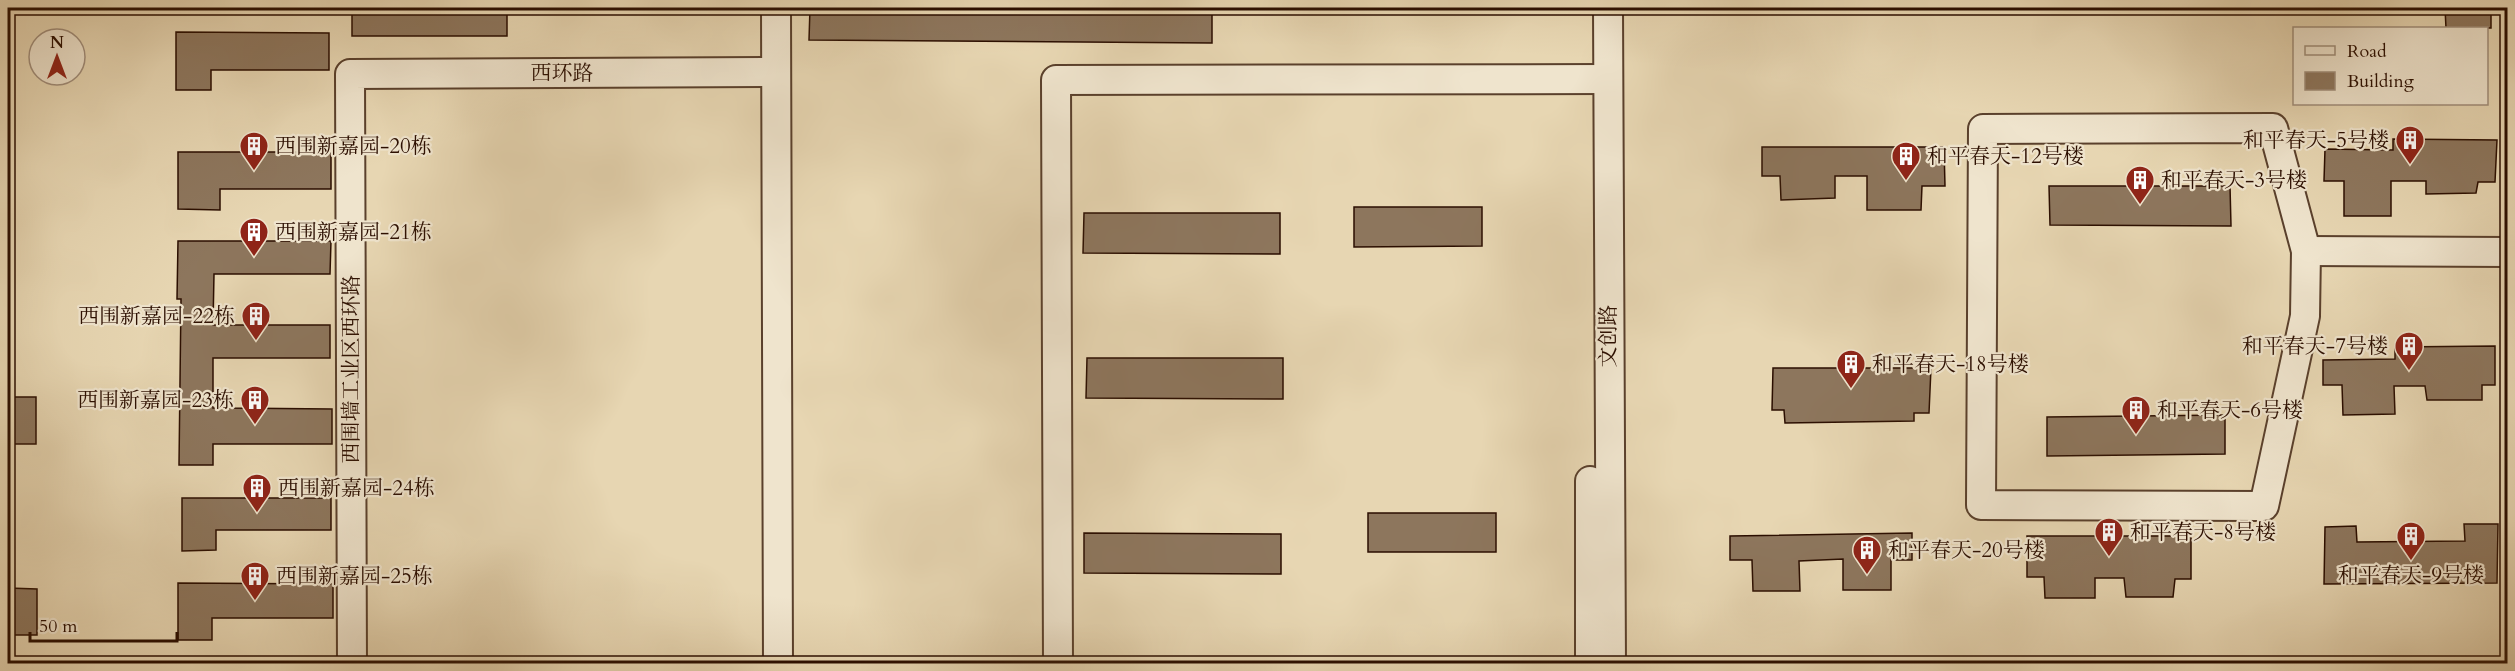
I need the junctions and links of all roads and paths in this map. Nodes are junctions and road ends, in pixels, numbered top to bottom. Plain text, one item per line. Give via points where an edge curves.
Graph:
1 (776, 8) edge
2 (1590, 8) edge
3 (1608, 8) edge
4 (775, 72) junction
5 (350, 74) joint
6 (1599, 78) junction
7 (2306, 251) junction
8 (2508, 252) edge
9 (352, 663) edge
10 (778, 663) edge
11 (1058, 663) edge
12 (1590, 663) edge
13 (1611, 663) edge

1 - 4 street
2 - 6 street, 文创路
3 - 6 street, 文创路
4 - 5 street, 西环路
4 - 10 street
5 - 9 street, 西围墙工业区西环路
6 - 11 street via 1056,80
6 - 12 street, 文创路
6 - 13 street, 文创路
7 - 7 street via 2273,128 1983,129 1982,505 2264,506 2305,316
7 - 8 street

